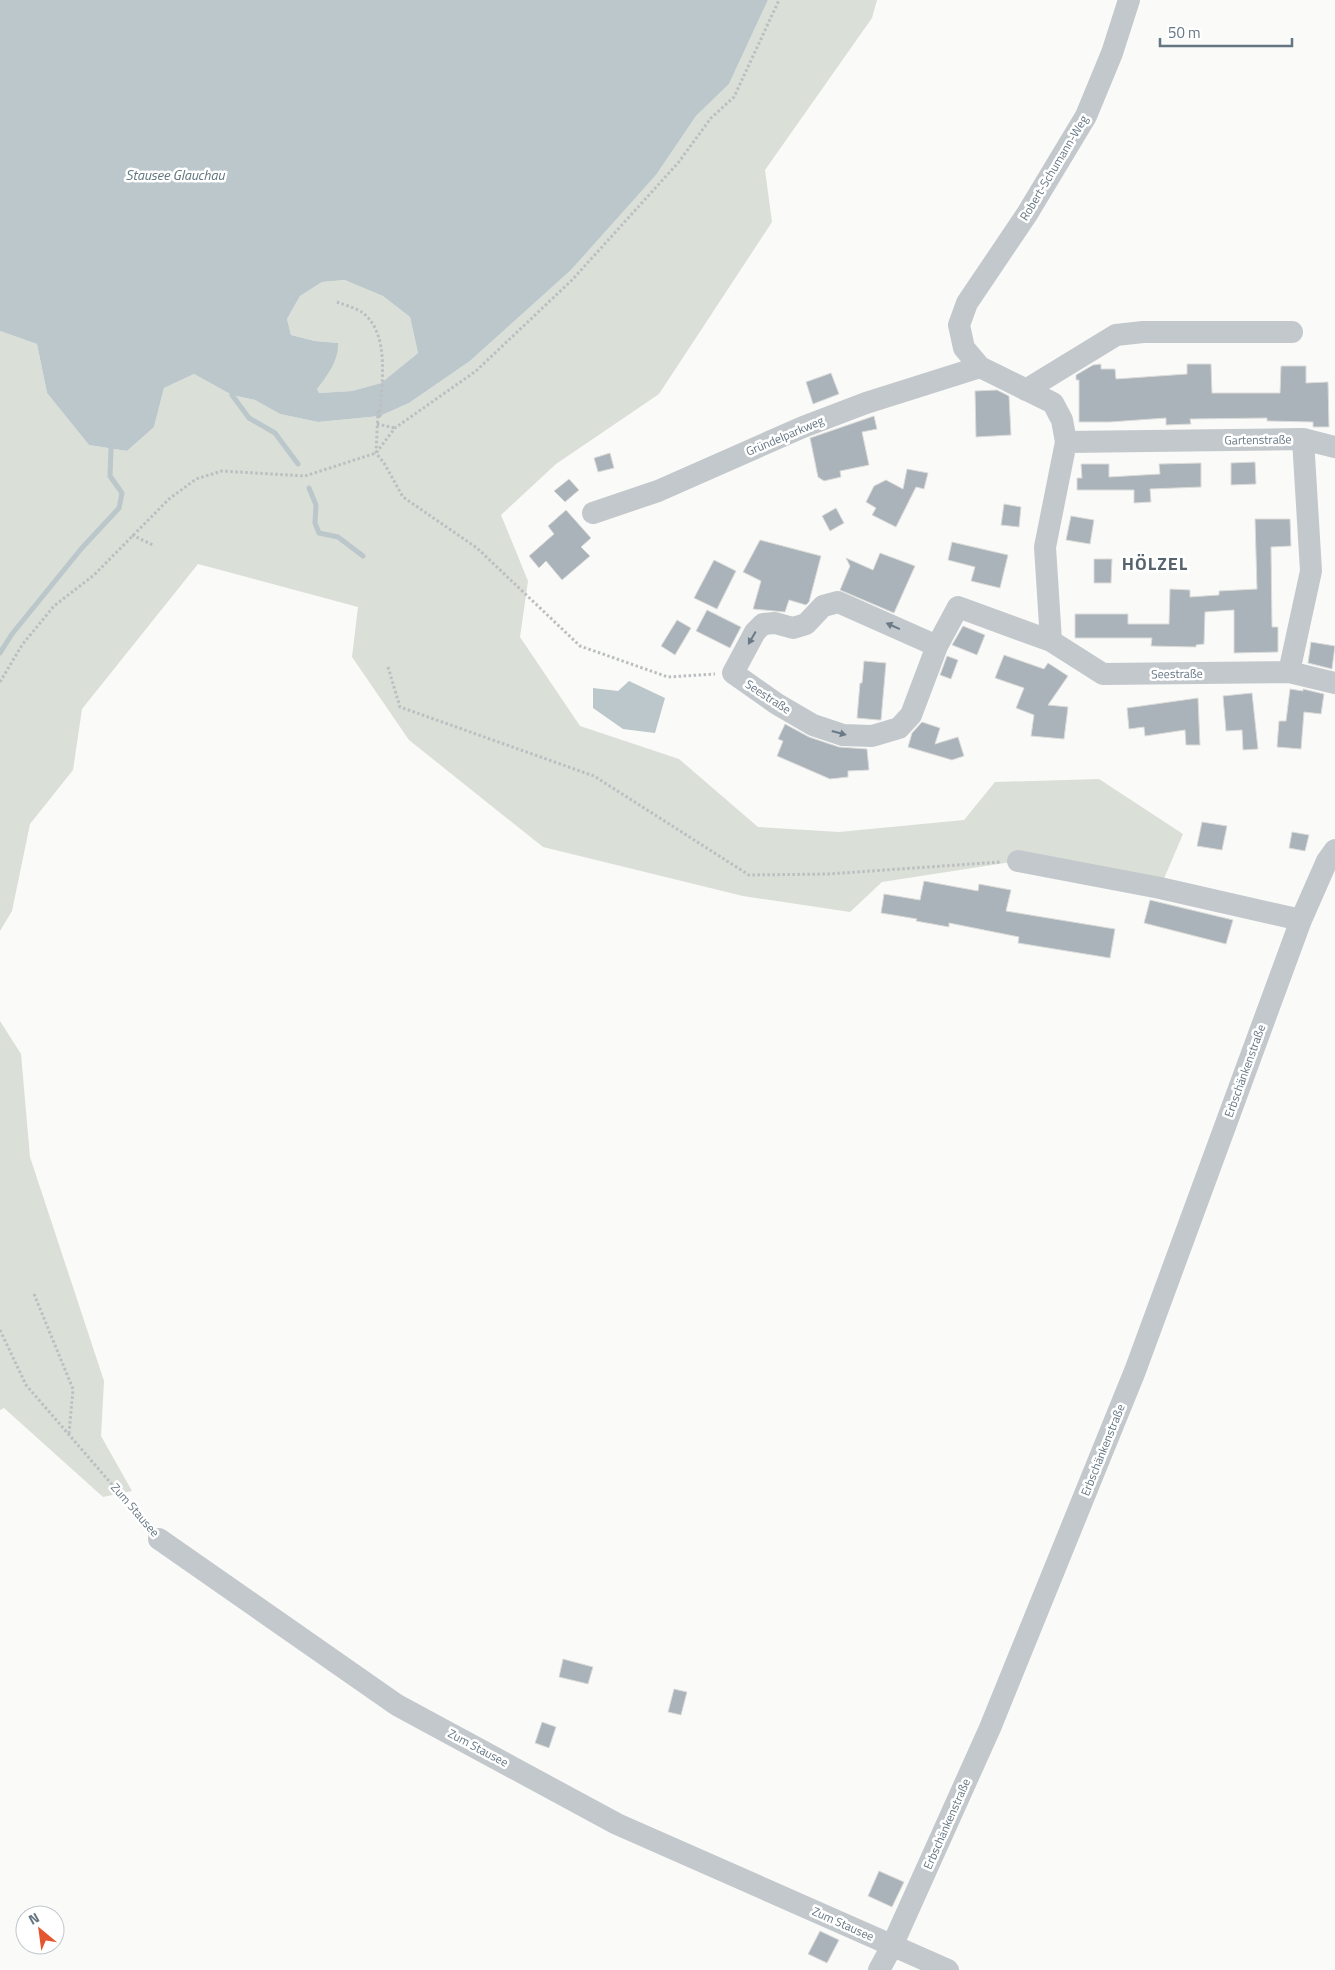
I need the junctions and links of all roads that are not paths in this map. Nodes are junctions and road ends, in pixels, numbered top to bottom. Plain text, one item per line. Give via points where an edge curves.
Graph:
1 (1129, 0) edge
2 (1292, 332) dead end
3 (980, 367) junction
4 (1026, 390) junction
5 (1303, 439) junction
6 (1066, 442) junction
7 (1335, 447) edge
8 (593, 513) dead end
9 (1051, 641) junction
10 (937, 646) junction
11 (1289, 672) junction
12 (1335, 683) edge
13 (1335, 850) edge
14 (1018, 861) road end
15 (1301, 920) junction
16 (159, 1539) road end
17 (892, 1946) junction
18 (879, 1970) edge
19 (948, 1970) edge

1 - 3 street, Robert-Schumann-Weg via 1110,60 1086,116 1027,214 967,304 959,326 964,348
2 - 4 street via 1143,332 1116,335
3 - 4 street
3 - 8 street, Gründelparkweg via 866,403 658,491
4 - 6 street via 1053,403 1062,420
5 - 6 street, Gartenstraße
5 - 7 street
5 - 11 street, Gartenstraße via 1312,572
6 - 9 street via 1045,548
9 - 10 street, Seestraße via 958,607
9 - 11 street, Seestraße via 1103,674
10 -> 10 street, Seestraße via 838,602 824,606 806,624 793,628 775,623 763,624 755,632 733,673 813,725 843,735 872,736 899,728 911,715
11 - 12 street, Seestraße
13 - 15 street, Erbschänkenstraße
14 - 15 street via 1160,888
15 - 17 street, Erbschänkenstraße via 1135,1371 990,1728
16 - 17 street, Zum Stausee via 398,1704 617,1824
17 - 18 street, Erbschänkenstraße
17 - 19 street, Zum Stausee

